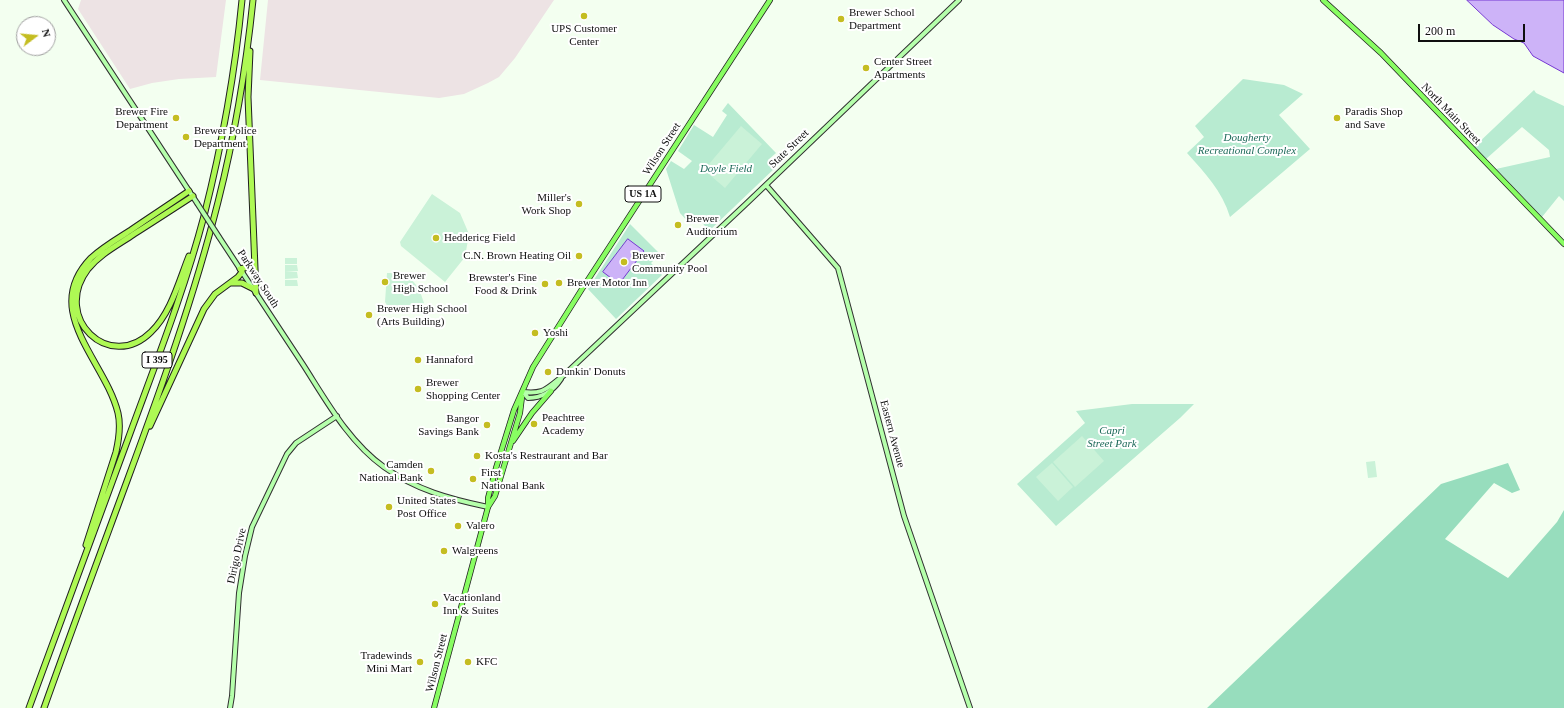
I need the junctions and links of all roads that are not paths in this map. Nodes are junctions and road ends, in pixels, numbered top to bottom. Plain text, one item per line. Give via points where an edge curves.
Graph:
1 (64, 0) edge
2 (242, 0) edge
3 (253, 0) edge
4 (770, 0) edge
5 (959, 0) edge
6 (1323, 0) edge
7 (766, 185) junction
8 (191, 194) junction
9 (200, 229) junction
10 (1564, 244) edge
11 (254, 257) junction
12 (241, 270) junction
13 (228, 284) junction
14 (255, 291) junction
15 (562, 377) junction
16 (551, 391) junction
17 (523, 392) junction
18 (337, 416) junction
19 (509, 447) junction
20 (136, 458) junction
21 (488, 507) junction
22 (78, 575) junction
23 (29, 708) edge
24 (44, 708) edge
25 (230, 708) edge
26 (434, 708) edge
27 (970, 708) edge

1 - 8 main road, Parkway South
2 - 9 highway, I 395 via 226,115
3 - 11 highway via 248,92
3 - 20 highway, I 395 via 235,125 216,212 182,327
4 - 17 main road, Wilson Street / US 1A via 550,339
5 - 7 main road, State Street
6 - 10 main road, North Main Street via 1381,53
7 - 15 main road, State Street
7 - 27 main road, Eastern Avenue via 838,268 904,516
8 - 9 highway via 103,255 88,269 78,288 76,304 79,319 88,332 100,342 117,346 134,343 149,334 166,311
8 - 12 main road, Parkway South, bridge
8 - 22 highway via 98,252 82,269 74,286 71,302 74,319 112,396 119,426 116,452
9 - 22 highway, I 395 via 173,317
11 - 12 highway via 250,266
11 - 14 highway
12 - 13 highway via 238,277
12 - 14 main road, Parkway South
13 - 14 highway via 247,284
13 - 20 highway via 213,296 202,312
14 - 18 main road, Parkway South
15 - 16 main road, State Street
15 - 17 main road, State Street via 542,391
16 - 17 main road via 534,398 528,398
16 - 19 main road
17 - 19 main road, Wilson Street / US 1A via 520,413
17 - 21 main road, Wilson Street / US 1A via 514,410 496,468
18 - 21 main road, Parkway South via 367,453 382,466 413,485 438,495
18 - 25 main road, Dirigo Drive via 296,443 287,454 252,527 239,593
19 - 21 main road, Wilson Street / US 1A via 495,496
20 - 24 highway, I 395
21 - 26 main road, Wilson Street / US 1A
22 - 23 highway, I 395

